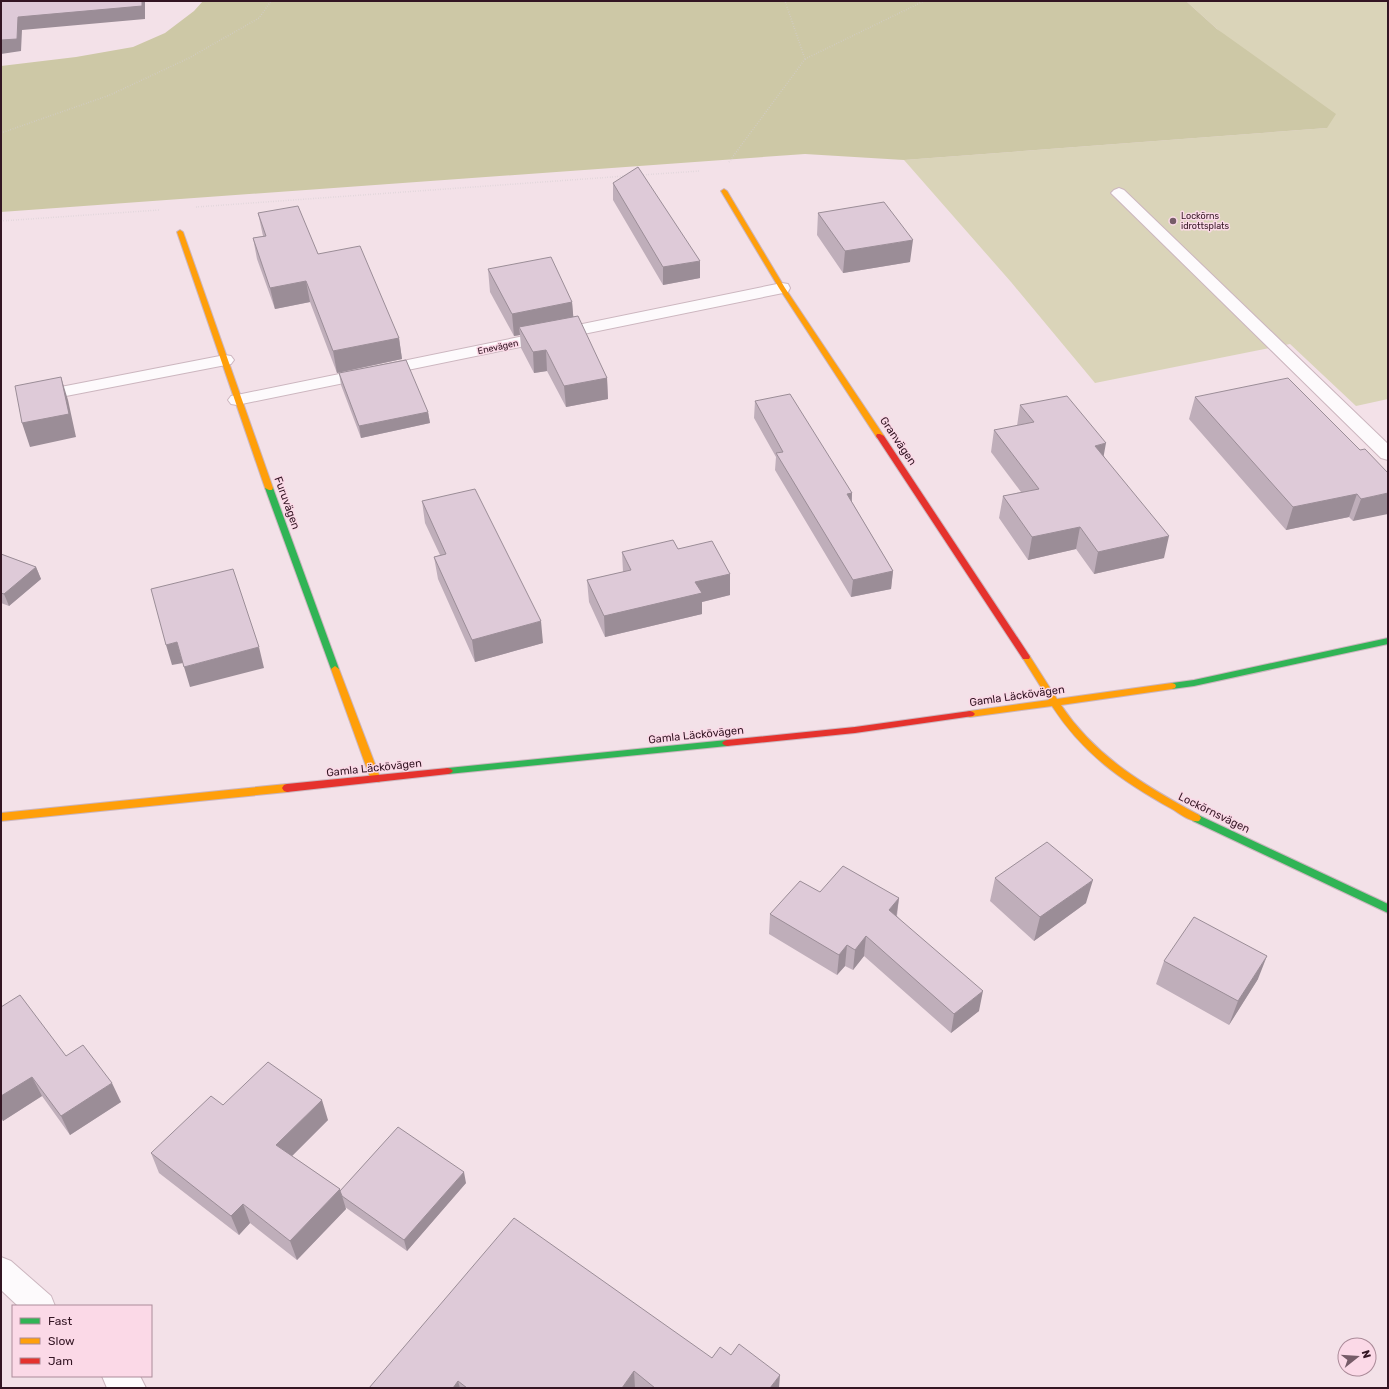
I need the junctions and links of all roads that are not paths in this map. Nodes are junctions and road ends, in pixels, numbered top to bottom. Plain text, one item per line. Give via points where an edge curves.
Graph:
1 (724, 191) road end
2 (1119, 193) dead end
3 (180, 232) dead end
4 (782, 288) junction
5 (225, 360) junction
6 (30, 398) edge
7 (237, 400) junction
8 (1388, 454) edge
9 (1388, 641) edge
10 (1056, 702) junction
11 (376, 780) junction
12 (1, 816) edge
13 (1388, 909) edge
14 (1, 1271) edge
15 (39, 1305) edge
16 (118, 1377) edge
17 (130, 1388) edge

1 - 4 street, Granvägen
2 - 8 street
3 - 5 street, Furuvägen
4 - 7 street, Enevägen
4 - 10 street, Granvägen
5 - 6 street
5 - 7 street, Furuvägen
7 - 11 street, Furuvägen
9 - 10 street, Gamla Läckövägen via 1194,683
10 - 11 street, Gamla Läckövägen via 855,730
10 - 13 street, Lockörnsvägen via 1084,742 1139,787 1177,809
11 - 12 street, Gamla Läckövägen
14 - 15 street
16 - 17 street

